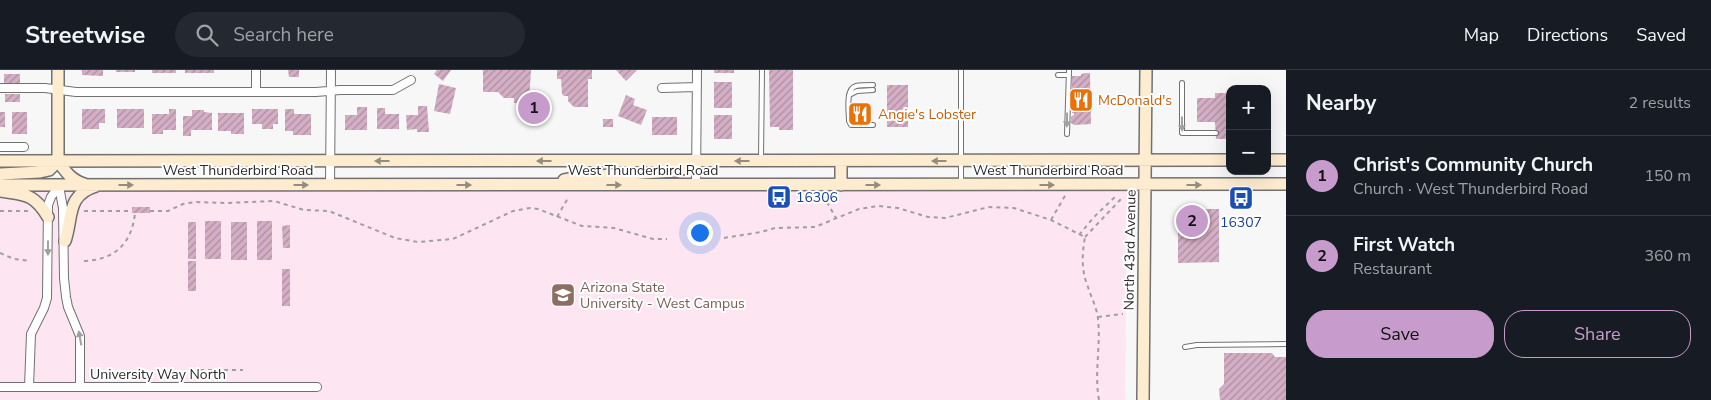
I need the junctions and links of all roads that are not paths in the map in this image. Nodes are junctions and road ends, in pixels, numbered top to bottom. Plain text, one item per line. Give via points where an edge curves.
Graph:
1 (58, 70) edge
2 (256, 70) edge
3 (331, 70) edge
4 (697, 70) edge
5 (762, 70) edge
6 (961, 70) edge
7 (1146, 70) edge
8 (1069, 72) edge
9 (1058, 75) dead end
10 (411, 80) dead end
11 (1182, 83) dead end
12 (697, 87) junction
13 (0, 88) edge
14 (662, 88) dead end
15 (873, 88) dead end
16 (58, 90) junction
17 (331, 90) junction
18 (256, 92) junction
19 (873, 125) dead end
20 (1216, 133) dead end
21 (1067, 134) dead end
22 (0, 147) edge
23 (24, 147) dead end
24 (696, 160) junction
25 (761, 160) junction
26 (842, 160) junction
27 (1146, 160) junction
28 (1226, 160) edge
29 (1271, 160) edge
30 (1286, 160) edge
31 (0, 161) edge
32 (58, 161) junction
33 (92, 161) junction
34 (330, 161) junction
35 (961, 161) junction
36 (46, 165) junction
37 (0, 174) edge
38 (69, 175) junction
39 (1286, 184) edge
40 (0, 185) edge
41 (95, 185) junction
42 (330, 185) junction
43 (551, 185) junction
44 (696, 185) junction
45 (842, 185) junction
46 (961, 185) junction
47 (1146, 185) junction
48 (60, 186) junction
49 (0, 191) edge
50 (48, 217) junction
51 (65, 241) junction
52 (1286, 344) edge
53 (1185, 347) dead end
54 (80, 386) junction
55 (0, 387) edge
56 (29, 387) junction
57 (317, 387) dead end
58 (1142, 400) edge

1 - 16 main road
2 - 18 street
3 - 17 street
4 - 12 street
5 - 25 lane
6 - 35 lane
7 - 27 main road, North 43rd Avenue
8 - 9 lane
8 -> 21 lane
10 - 17 street via 393,90
11 -> 20 lane via 1182,133
12 - 14 street
12 - 24 street
13 - 16 street
15 - 19 lane via 852,87 849,95 849,124
16 - 18 street
16 - 32 main road
17 - 18 street
17 - 34 street
22 - 23 street
25 -> 24 main road, West Thunderbird Road
24 -> 34 main road, West Thunderbird Road
24 - 43 main road via 675,171 580,177
24 - 44 street
25 - 26 main road, West Thunderbird Road
35 -> 26 main road, West Thunderbird Road
26 - 45 main road
27 - 28 main road, West Thunderbird Road
27 - 35 main road, West Thunderbird Road
27 - 47 main road, North 43rd Avenue
29 - 30 main road
31 - 36 main road
32 - 33 main road, West Thunderbird Road
32 - 36 main road
32 - 38 main road
33 - 34 main road, West Thunderbird Road
33 - 38 main road
34 - 42 street
35 - 46 lane
36 - 37 main road via 40,172
36 - 48 main road
38 - 41 main road via 79,182
38 - 48 main road
47 -> 39 main road, West Thunderbird Road
40 - 48 main road, West Thunderbird Road
41 -> 42 main road, West Thunderbird Road
41 - 48 main road, West Thunderbird Road
41 - 51 main road via 75,200
42 -> 43 main road, West Thunderbird Road
43 -> 44 main road, West Thunderbird Road
44 - 45 main road, West Thunderbird Road
45 -> 46 main road, West Thunderbird Road
46 -> 47 main road, West Thunderbird Road
47 - 58 main road, North 43rd Avenue
48 - 50 street via 51,197
48 - 51 street
49 - 50 main road via 30,197 39,203
50 -> 56 street via 47,298 31,334
54 -> 51 street via 80,336 66,296
52 - 53 lane
54 - 56 street, University Way North
54 - 57 street, University Way North
55 - 56 street, University Way North

